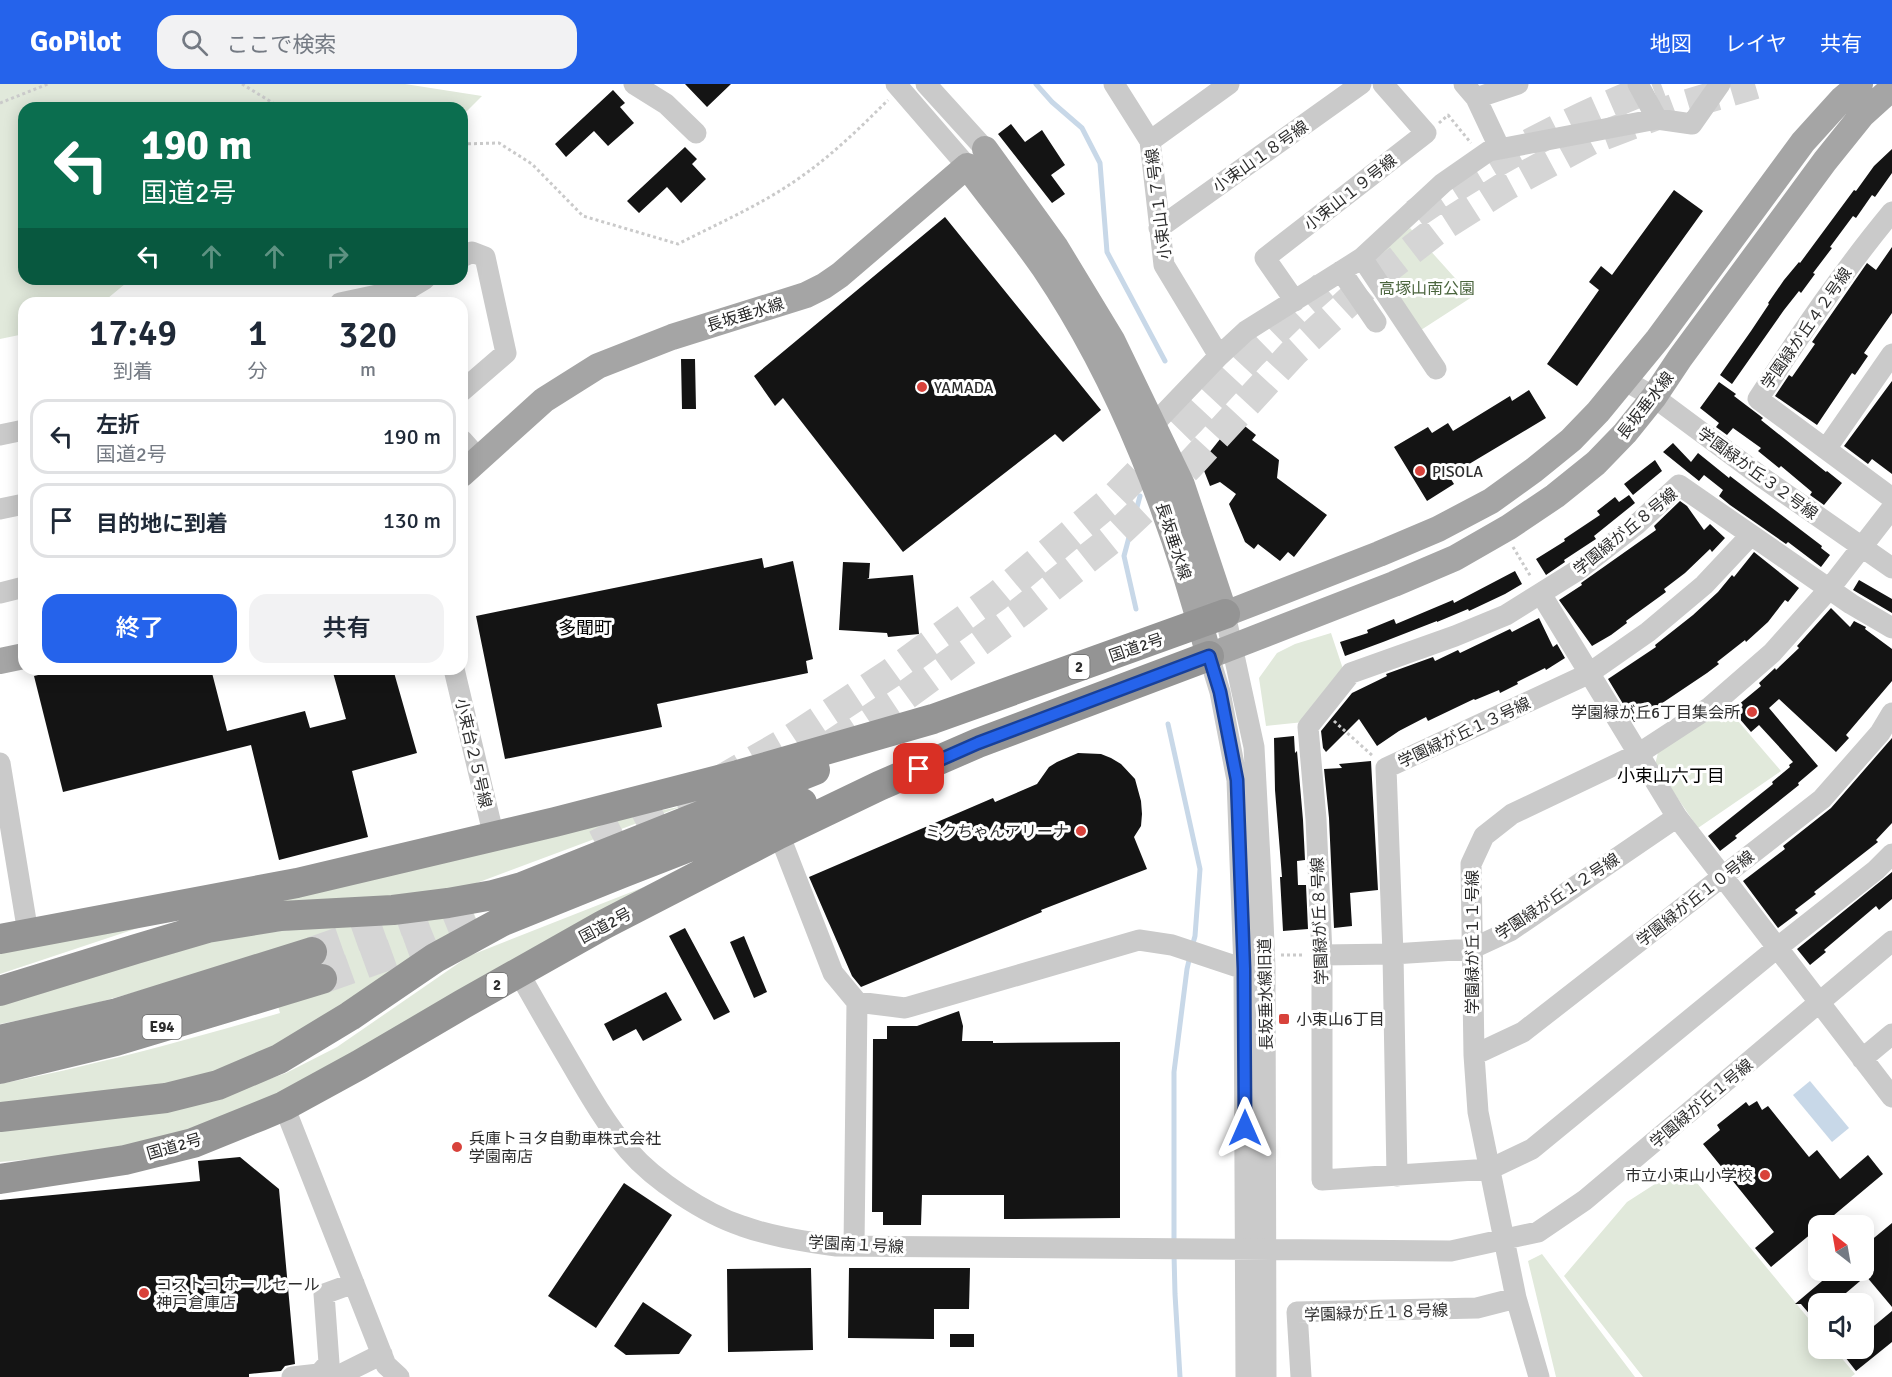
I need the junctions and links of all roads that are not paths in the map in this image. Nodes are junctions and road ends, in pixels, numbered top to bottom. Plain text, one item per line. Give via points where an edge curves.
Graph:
1 (634, 84) edge
2 (926, 84) edge
3 (1114, 84) edge
4 (1229, 84) edge
5 (1361, 84) edge
6 (1383, 84) edge
7 (1518, 84) edge
8 (1638, 84) edge
9 (1860, 84) edge
10 (898, 86) edge
11 (1892, 88) edge
12 (1717, 89) edge
13 (1470, 91) edge
14 (1657, 119) junction
15 (696, 133) dead end
16 (1150, 141) junction
17 (1491, 153) junction
18 (976, 158) junction
19 (1892, 212) edge
20 (1159, 228) junction
21 (468, 254) edge
22 (1362, 258) junction
23 (1341, 272) junction
24 (416, 290) edge
25 (375, 297) edge
26 (1295, 301) junction
27 (1376, 322) dead end
28 (1892, 354) edge
29 (1219, 356) junction
30 (1436, 369) dead end
31 (1624, 380) junction
32 (468, 387) edge
33 (1654, 397) junction
34 (1154, 424) junction
35 (18, 431) edge
36 (0, 435) edge
37 (1826, 450) junction
38 (468, 458) edge
39 (1892, 498) edge
40 (18, 505) edge
41 (1892, 508) edge
42 (0, 509) edge
43 (1750, 536) junction
44 (1861, 548) junction
45 (1892, 568) edge
46 (18, 588) edge
47 (1830, 588) junction
48 (0, 592) edge
49 (1541, 594) junction
50 (1213, 619) junction
51 (1892, 628) edge
52 (1221, 651) junction
53 (18, 657) edge
54 (0, 661) edge
55 (1588, 674) junction
56 (455, 675) edge
57 (1892, 713) edge
58 (933, 718) junction
59 (978, 743) junction
60 (1638, 754) junction
61 (0, 763) edge
62 (1677, 817) junction
63 (779, 834) junction
64 (494, 837) junction
65 (1892, 854) edge
66 (1722, 878) junction
67 (14, 936) edge
68 (1892, 941) edge
69 (1777, 948) junction
70 (1471, 949) junction
71 (1322, 954) junction
72 (1393, 954) junction
73 (1244, 969) junction
74 (519, 973) junction
75 (0, 991) edge
76 (857, 1002) junction
77 (1820, 1003) junction
78 (1892, 1034) edge
79 (0, 1040) edge
80 (1474, 1055) junction
81 (1862, 1059) junction
82 (0, 1069) edge
83 (1892, 1097) edge
84 (284, 1106) junction
85 (0, 1117) edge
86 (1490, 1169) junction
87 (1397, 1176) junction
88 (0, 1179) edge
89 (1503, 1241) junction
90 (854, 1246) junction
91 (1212, 1248) joint
92 (1256, 1249) junction
93 (354, 1283) junction
94 (1516, 1298) junction
95 (382, 1354) junction
96 (292, 1377) edge
97 (336, 1377) edge
98 (399, 1377) edge
99 (1246, 1377) edge
100 (1266, 1377) edge
101 (1301, 1377) edge
102 (1539, 1377) edge

1 - 15 street via 666,104
2 - 18 street
3 - 16 street, 小束山１７号線
4 - 16 street
5 - 20 street, 小束山１８号線
6 - 26 street, 小束山１９号線 via 1426,133 1265,258
7 - 13 street
8 - 14 street
9 - 31 main road, 長坂垂水線 via 1803,142
10 - 18 street
11 - 33 main road, 長坂垂水線 via 1862,115 1825,161
12 - 14 street via 1692,124
13 - 17 street
14 - 17 street
16 - 20 street, 小束山１７号線
17 - 22 street via 1443,183
18 - 34 main road, 長坂垂水線 via 1055,246 1112,340
18 - 38 main road, 長坂垂水線 via 824,286 598,366 544,400
18 - 50 main road, 長坂垂水線 via 1082,330 1122,407
19 - 37 street, 学園緑が丘４２号線 via 1816,310 1758,399
20 - 29 street, 小束山１７号線 via 1164,266
21 - 32 street via 485,257 506,353
22 - 23 street
22 - 30 street
23 - 26 street
23 - 27 street
24 - 25 street
26 - 29 street via 1246,331
28 - 37 street
29 - 34 street
31 - 33 street, 学園緑が丘３２号線
31 - 50 main road, 長坂垂水線 via 1571,440 1491,501 1438,529
33 - 44 street, 学園緑が丘３２号線
33 - 52 main road, 長坂垂水線 via 1596,463 1556,496 1503,531 1434,567
34 - 50 main road, 長坂垂水線 via 1182,485
35 - 36 street
37 - 39 street, 学園緑が丘４２号線
40 - 42 street
41 - 44 street, 学園緑が丘１１号線
43 - 47 street, 学園緑が丘８号線
43 - 49 street, 学園緑が丘８号線 via 1678,485 1636,525
43 - 55 street, 学園緑が丘１３号線 via 1704,585 1648,632
44 - 45 street, 学園緑が丘３２号線
44 - 47 street, 学園緑が丘１１号線
46 - 48 street
47 - 51 street, 学園緑が丘８号線
47 - 60 street, 学園緑が丘１１号線 via 1772,653 1710,707
49 - 55 street
49 - 71 street, 学園緑が丘８号線 via 1506,615 1351,673 1308,727
50 - 52 main road, 長坂垂水線
50 - 58 highway, 国道2号 / 2
52 - 59 highway, 国道2号 / 2
52 - 73 street, 長坂垂水線旧道 via 1220,692 1237,780
52 - 92 street, 長坂垂水線旧道 via 1254,747 1265,947
53 - 54 main road
55 - 60 street
55 - 72 street, 学園緑が丘１３号線 via 1386,768
56 - 64 street, 小束台２５号線
57 - 66 street, 学園緑が丘１０号線 via 1880,733 1822,800
58 - 64 highway, 国道2号 / 2 via 738,775
58 - 75 highway via 790,780 493,895 393,910 281,916 207,928
59 - 63 highway, 国道2号 / 2
59 - 85 highway via 839,789 501,922 435,957 279,1059 218,1085 166,1098
60 - 62 street
60 - 70 street, 学園緑が丘１１号線 via 1512,814 1484,836 1471,864
61 - 67 street
62 - 66 street
62 - 70 street, 学園緑が丘１２号線 via 1510,931
63 - 74 highway, 国道2号 / 2
63 - 76 street via 832,973
64 - 67 highway, 国道2号 / 2 via 297,883
65 - 69 street, 学園緑が丘８号線
66 - 69 street
66 - 80 street, 学園緑が丘１０号線 via 1523,1032
68 - 77 street, 学園緑が丘１号線
69 - 77 street
69 - 86 street, 学園緑が丘８号線 via 1532,1149
70 - 72 street, 学園緑が丘１２号線
70 - 80 street, 学園緑が丘１１号線
71 - 72 street, 学園緑が丘１２号線
71 - 87 street, 学園緑が丘８号線 via 1322,1180
72 - 87 street, 学園緑が丘１３号線
73 - 76 street via 1172,945 1139,940 905,1008
73 - 92 street, 長坂垂水線旧道
74 - 84 highway, 国道2号 / 2
74 - 90 street, 学園南１号線 via 604,1118 630,1153 662,1181 699,1207 740,1226 783,1239
76 - 90 street
77 - 81 street
77 - 89 street, 学園緑が丘１号線 via 1585,1200 1538,1232
78 - 81 street
79 - 82 highway, E94 via 317,966 116,1041
80 - 86 street, 学園緑が丘１１号線 via 1478,1112
81 - 83 street
84 - 88 highway, 国道2号 / 2 via 181,1146 125,1160
84 - 93 street
86 - 87 street, 学園緑が丘８号線
86 - 89 street, 学園緑が丘１１号線
89 - 92 street, 学園緑が丘１号線 via 1451,1251
89 - 94 street, 学園緑が丘１１号線
90 - 91 street, 学園南１号線
91 - 92 street, 学園緑が丘１号線
92 - 99 street, 長坂垂水線旧道
92 - 100 street, 長坂垂水線旧道
93 - 95 street
93 - 96 street via 324,1294 329,1363 319,1374
94 - 101 street, 学園緑が丘１８号線 via 1477,1308 1297,1312
94 - 102 street, 学園緑が丘１１号線
95 - 97 street
95 - 98 street via 386,1365

